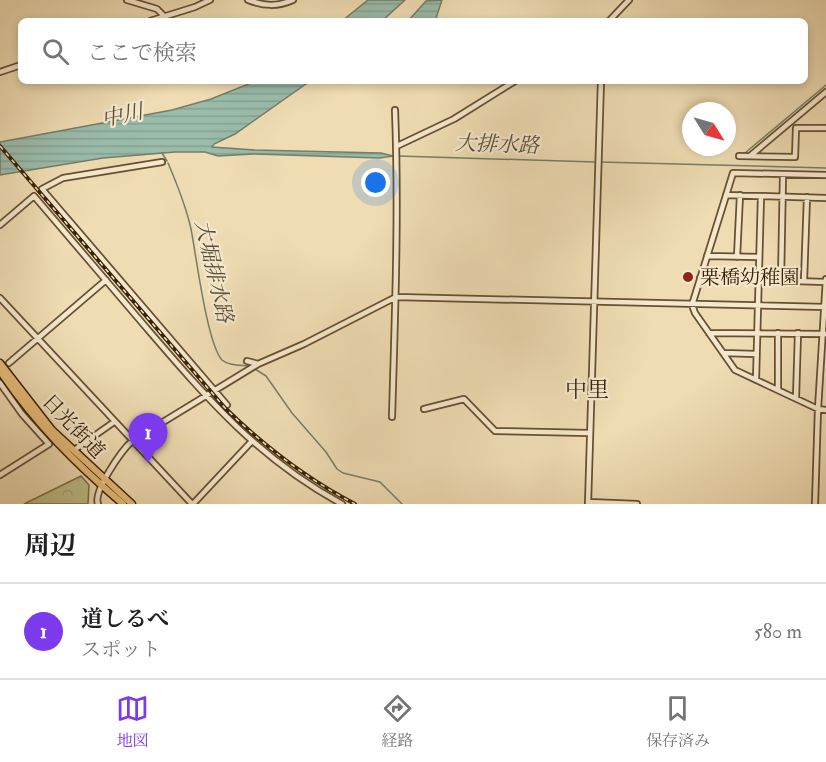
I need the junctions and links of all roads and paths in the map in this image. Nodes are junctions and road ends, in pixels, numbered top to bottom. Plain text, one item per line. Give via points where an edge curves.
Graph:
1 (127, 0) edge
2 (210, 0) edge
3 (248, 0) edge
4 (293, 0) edge
5 (629, 0) edge
6 (165, 17) junction
7 (161, 18) edge
8 (612, 18) edge
9 (18, 66) edge
10 (0, 72) edge
11 (510, 84) edge
12 (601, 84) edge
13 (826, 92) edge
14 (395, 110) dead end
15 (826, 128) edge
16 (397, 148) junction
17 (739, 156) dead end
18 (749, 156) junction
19 (162, 162) dead end
20 (783, 175) junction
21 (826, 175) edge
22 (726, 195) junction
23 (740, 195) junction
24 (761, 196) junction
25 (782, 196) junction
26 (807, 198) junction
27 (826, 198) edge
28 (0, 225) edge
29 (707, 256) junction
30 (737, 257) junction
31 (759, 257) junction
32 (700, 278) junction
33 (106, 280) junction
34 (758, 280) junction
35 (781, 280) junction
36 (804, 281) junction
37 (826, 281) edge
38 (396, 297) junction
39 (0, 298) edge
40 (594, 302) junction
41 (692, 305) junction
42 (757, 306) junction
43 (826, 308) edge
44 (757, 332) junction
45 (709, 333) junction
46 (778, 333) junction
47 (798, 333) junction
48 (825, 334) edge
49 (38, 337) junction
50 (723, 353) junction
51 (756, 354) junction
52 (247, 361) dead end
53 (0, 363) edge
54 (9, 363) dead end
55 (258, 364) junction
56 (824, 366) edge
57 (0, 371) edge
58 (756, 380) junction
59 (0, 382) edge
60 (778, 390) junction
61 (820, 390) junction
62 (214, 391) junction
63 (826, 391) edge
64 (205, 396) junction
65 (796, 398) junction
66 (227, 405) dead end
67 (818, 408) junction
68 (424, 409) dead end
69 (826, 410) edge
70 (392, 417) dead end
71 (114, 422) junction
72 (589, 433) junction
73 (132, 441) junction
74 (252, 441) junction
75 (77, 448) dead end
76 (0, 475) edge
77 (104, 484) junction
78 (588, 503) edge
79 (98, 504) edge
80 (123, 504) edge
81 (132, 504) edge
82 (193, 504) edge
83 (342, 504) edge
84 (637, 504) edge
85 (815, 504) edge

1 - 6 street via 157,9
2 - 6 street
3 - 4 street via 268,6
5 - 8 street
6 - 7 street
9 - 10 street
11 - 16 street
12 - 40 street
13 - 18 street
14 - 16 street
15 - 18 street via 796,128 795,157
16 - 38 street
17 - 18 street
19 - 62 street via 63,178 42,189
20 - 21 street
20 - 22 street via 733,173
20 - 25 street
22 - 23 street
22 - 29 street
23 - 24 street
23 - 30 street
24 - 25 street
24 - 31 street
25 - 26 street
25 - 35 street
26 - 27 street
26 - 36 street
28 - 33 street via 34,196
29 - 30 street
29 - 32 street
30 - 31 street
31 - 34 street
32 - 34 street
32 - 41 street
33 - 49 street
33 - 64 street
34 - 35 street
34 - 42 street
35 - 36 street
36 - 37 street
37 - 43 street
38 - 40 street
38 - 55 street
38 - 70 street
39 - 49 street
40 - 41 street
40 - 72 street
41 - 42 street
41 - 45 street
42 - 43 street
42 - 44 street
43 - 48 street
44 - 45 street
44 - 46 street
44 - 51 street
45 - 50 street
46 - 47 street
46 - 60 street
47 - 48 street
47 - 65 street
48 - 56 street
49 - 54 street
49 - 71 street
50 - 51 street
50 - 58 street via 735,370
51 - 58 street
52 - 55 street
53 - 77 highway, 日光街道 via 44,422
55 - 62 street
56 - 61 street
57 - 77 highway, 日光街道 via 36,421
58 - 60 street
59 - 76 street via 49,444
60 - 65 street
61 - 63 street
61 - 67 street
62 - 64 street
62 - 66 street
64 - 73 street
64 - 74 street
65 - 67 street
67 - 69 street
67 - 85 street
68 - 72 street via 464,399 495,431
71 - 73 street
71 - 75 street
72 - 78 street
73 - 77 street via 117,458
73 - 82 street
74 - 82 street
74 - 83 street via 292,474
77 - 79 street
77 - 80 highway, 日光街道
77 - 81 highway, 日光街道
78 - 84 street

